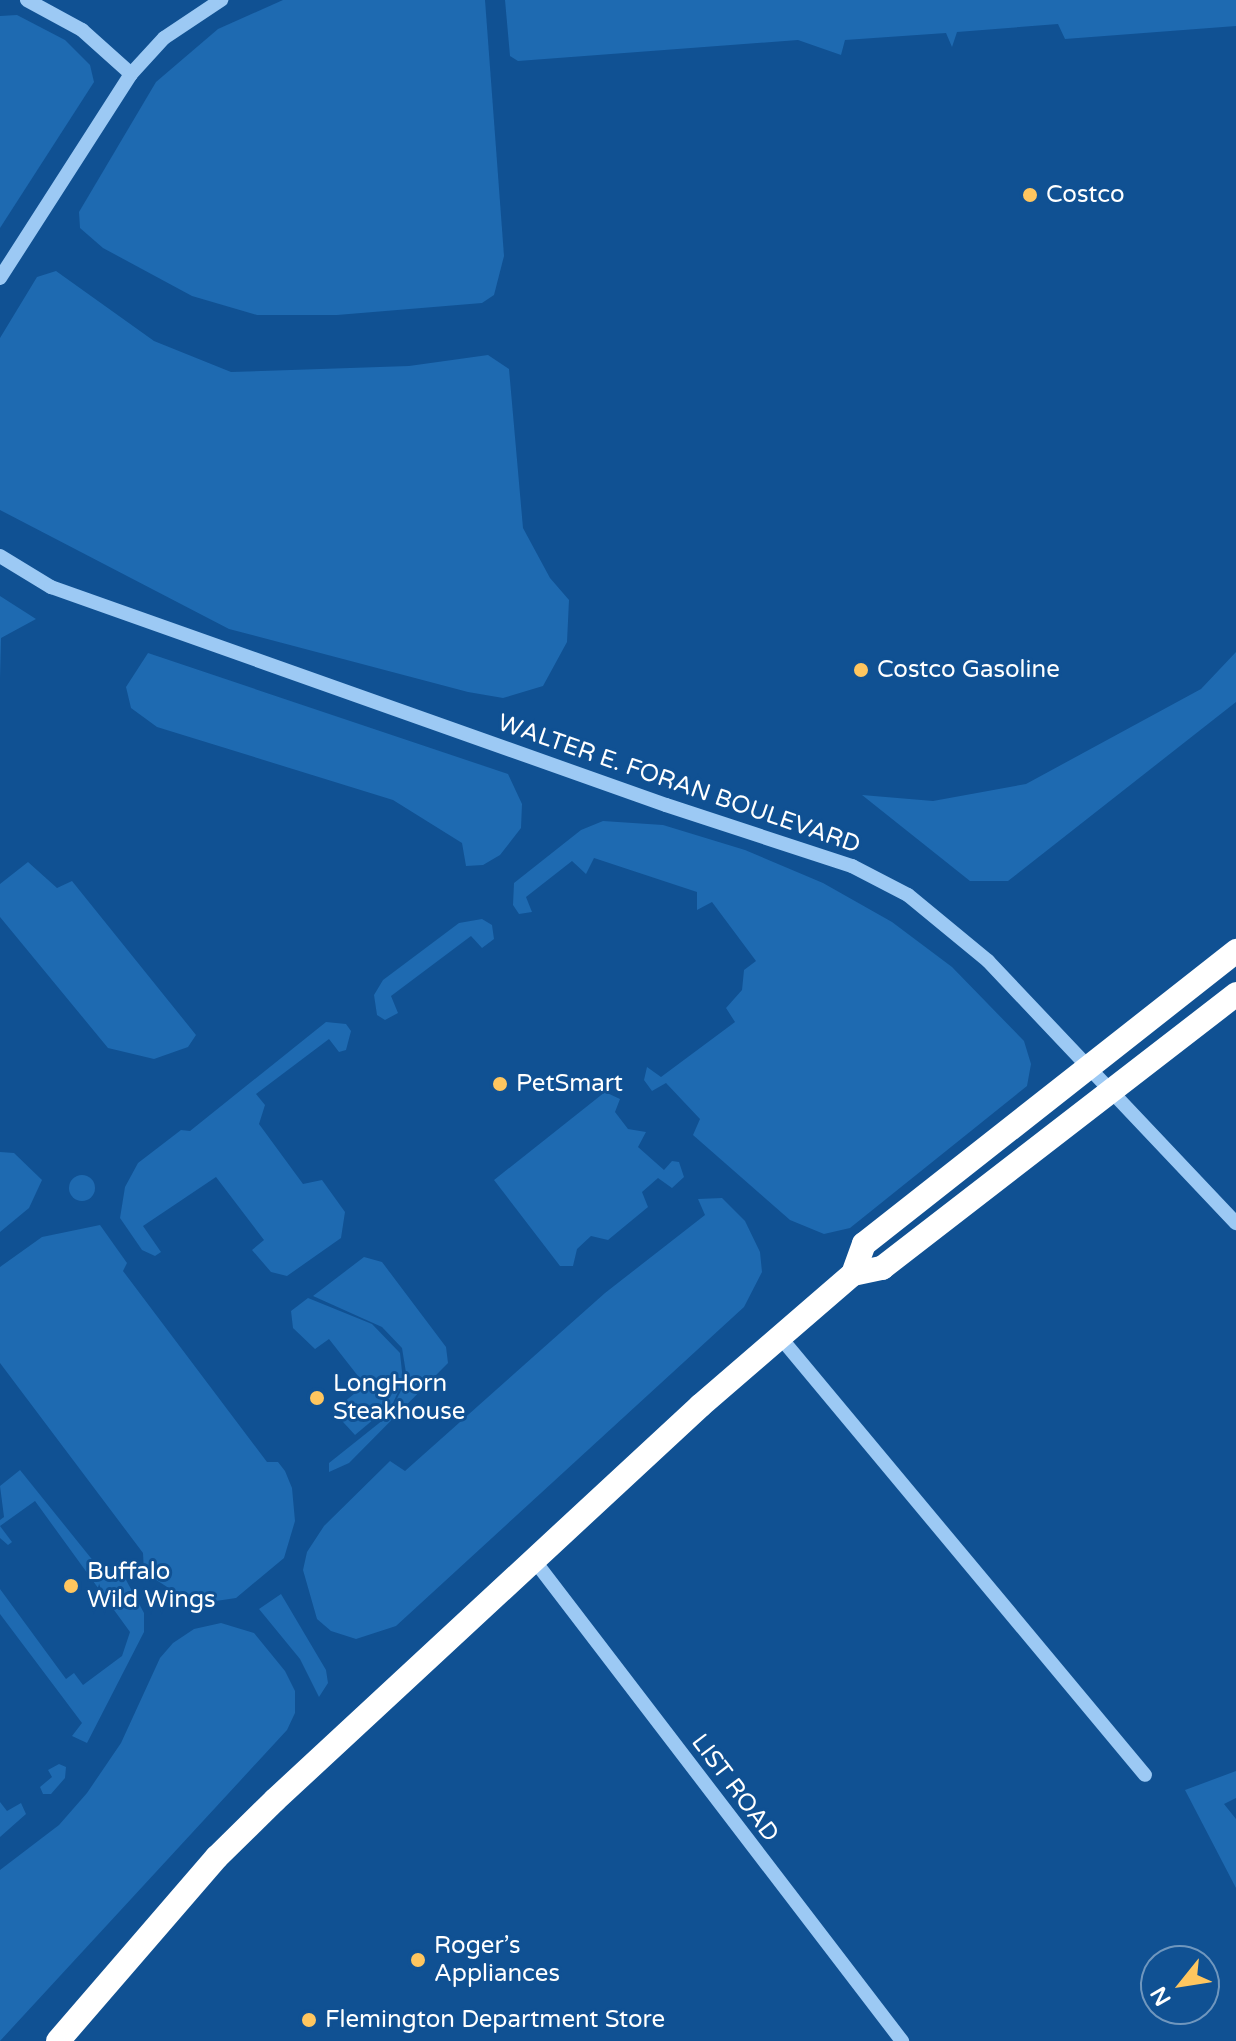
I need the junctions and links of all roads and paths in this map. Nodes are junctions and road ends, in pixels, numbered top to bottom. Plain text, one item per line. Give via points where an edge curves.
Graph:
1 (27, 0) edge
2 (221, 0) edge
3 (131, 74) junction
4 (0, 278) edge
5 (0, 556) edge
6 (1236, 951) edge
7 (1236, 994) edge
8 (1087, 1063) junction
9 (1112, 1090) junction
10 (1236, 1223) edge
11 (853, 1274) junction
12 (780, 1337) junction
13 (534, 1560) junction
14 (1145, 1775) dead end
15 (58, 2041) edge
16 (902, 2041) edge

1 - 3 street via 82,30
2 - 3 street via 164,38
3 - 4 street
5 - 8 street, WALTER E. FORAN BOULEVARD via 51,587 852,866 908,895 944,923
6 - 8 highway
7 - 9 highway
8 - 9 street, WALTER E. FORAN BOULEVARD
8 - 11 highway via 864,1244
9 - 10 street, WALTER E. FORAN BOULEVARD
9 - 11 highway via 882,1268
11 - 12 highway
12 - 13 highway
12 - 14 street
13 - 15 highway via 217,1857
13 - 16 street, LIST ROAD

